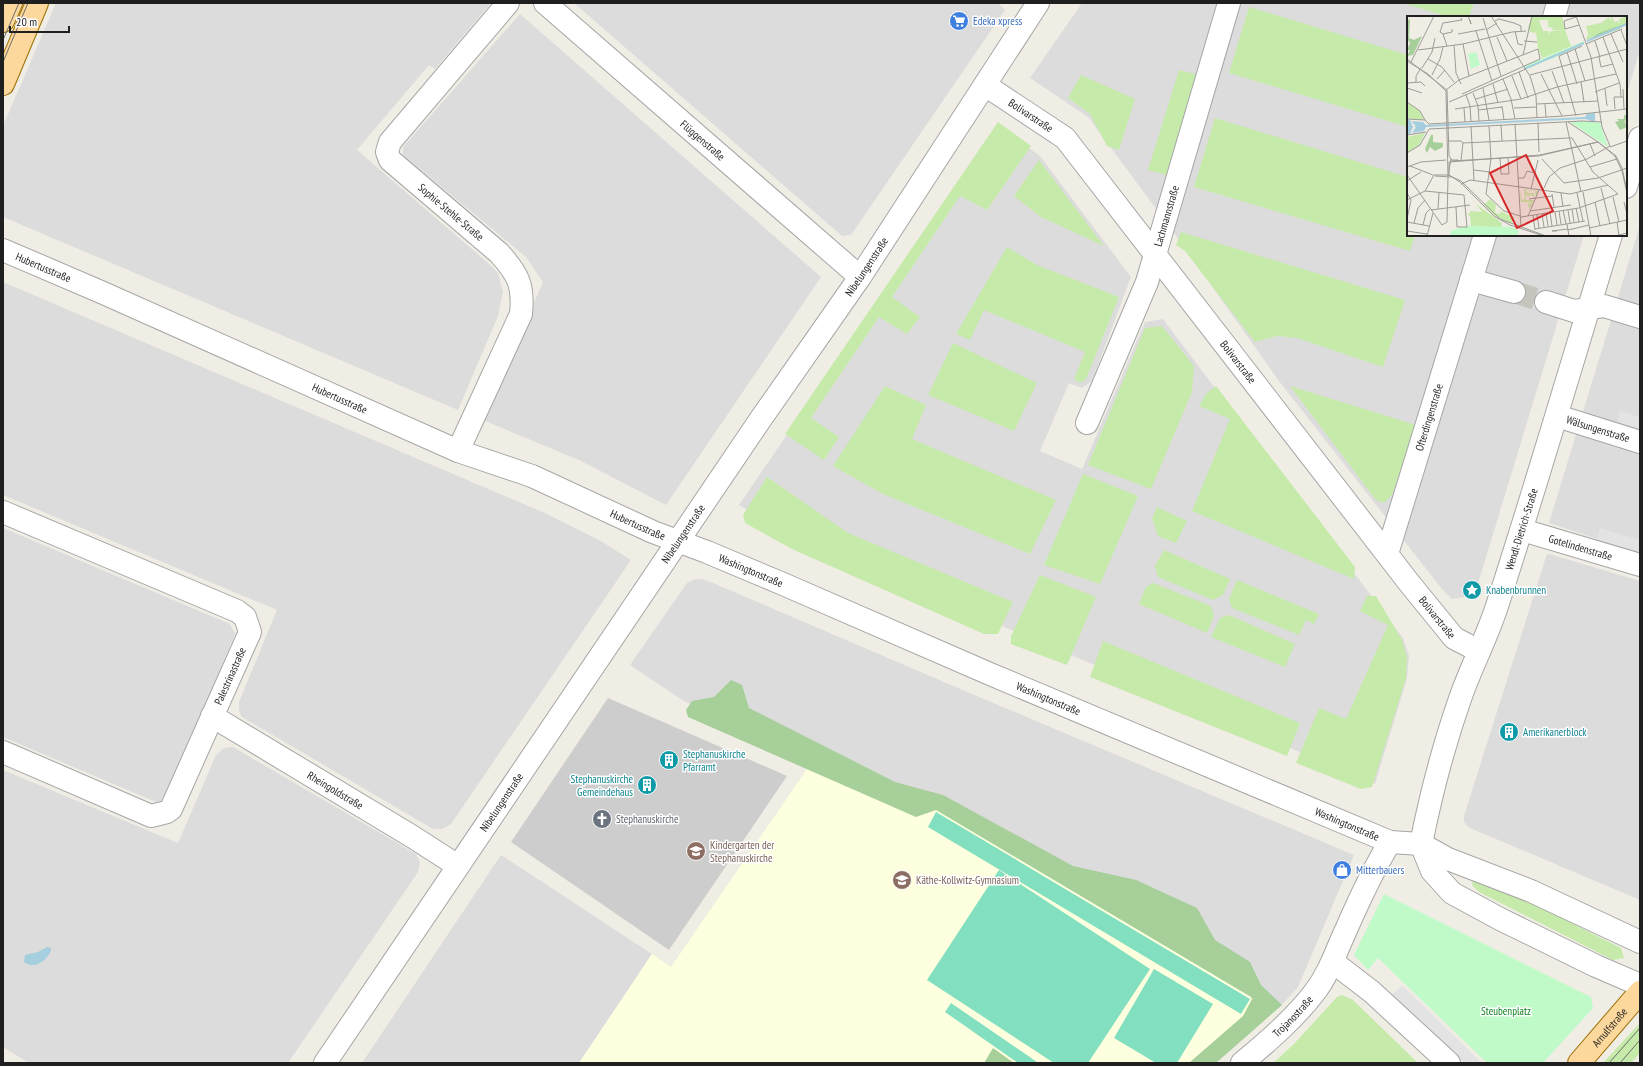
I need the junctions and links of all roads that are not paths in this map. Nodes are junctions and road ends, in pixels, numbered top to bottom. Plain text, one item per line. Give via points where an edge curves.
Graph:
1 (11, 3) edge
2 (37, 3) edge
3 (508, 3) edge
4 (545, 3) edge
5 (1038, 3) edge
6 (1229, 3) edge
7 (1558, 3) edge
8 (1554, 16) edge
9 (3, 21) edge
10 (3, 84) edge
11 (985, 85) junction
12 (1640, 138) edge
13 (1627, 184) edge
14 (1627, 190) edge
15 (1640, 194) edge
16 (1485, 236) edge
17 (1611, 236) edge
18 (3, 250) edge
19 (1155, 254) junction
20 (860, 277) junction
21 (1470, 280) junction
22 (1514, 292) tunnel mouth
23 (1546, 302) tunnel mouth
24 (1589, 308) junction
25 (1640, 317) edge
26 (1556, 416) junction
27 (1087, 423) dead end
28 (1640, 442) edge
29 (458, 451) junction
30 (3, 512) edge
31 (1522, 530) junction
32 (678, 542) junction
33 (1387, 554) junction
34 (1640, 565) edge
35 (1479, 651) junction
36 (212, 716) junction
37 (3, 752) edge
38 (1390, 842) junction
39 (1421, 844) junction
40 (458, 866) junction
41 (1640, 942) edge
42 (1333, 962) junction
43 (1640, 984) edge
44 (1640, 992) edge
45 (325, 1063) edge
46 (1242, 1063) edge
47 (1449, 1063) edge
48 (1579, 1063) edge

1 - 9 main road
2 - 10 main road
3 - 29 street, Sophie-Stehle-Straße via 390,142 387,152 390,160 499,253 512,267 523,296 521,314
4 - 20 street, Flüggenstraße
5 - 11 street, Nibelungenstraße
6 - 19 street, Lachmannstraße
7 - 8 street
11 - 19 street, Bolivarstraße via 1065,138
11 - 20 street, Nibelungenstraße
12 - 13 street
14 - 15 street
16 - 21 street, Ofterdingenstraße
17 - 24 street, Wendl-Dietrich-Straße
18 - 29 street, Hubertusstraße
19 - 27 street, Lachmannstraße via 1140,301
19 - 33 street, Bolivarstraße
20 - 32 street, Nibelungenstraße
21 - 22 street
21 - 33 street, Ofterdingenstraße
23 - 24 street via 1574,311
24 - 25 street via 1604,306
24 - 26 street, Wendl-Dietrich-Straße
26 - 28 street, Wälsungenstraße
26 - 31 street, Wendl-Dietrich-Straße
29 - 32 street, Hubertusstraße via 532,476
30 - 36 street, Palestrinastraße via 241,614 248,622 250,632
31 - 34 street, Gotelindenstraße
31 - 35 street, Wendl-Dietrich-Straße via 1494,615
32 - 38 street, Washingtonstraße via 707,552
32 - 40 street, Nibelungenstraße
33 - 35 street, Bolivarstraße via 1454,638
35 - 39 street, Wendl-Dietrich-Straße via 1461,695 1436,777
36 - 37 street, Palestrinastraße via 171,809 156,816
36 - 40 street, Rheingoldstraße via 393,824
38 - 39 street, Washingtonstraße
38 - 42 street via 1373,870
39 - 41 street via 1448,859 1530,891
39 - 43 street via 1432,871 1452,893 1583,960
40 - 45 street, Nibelungenstraße
42 - 46 street, Trojanostraße via 1314,992 1294,1015
42 - 47 street via 1372,992
44 - 48 main road, Arnulfstraße

